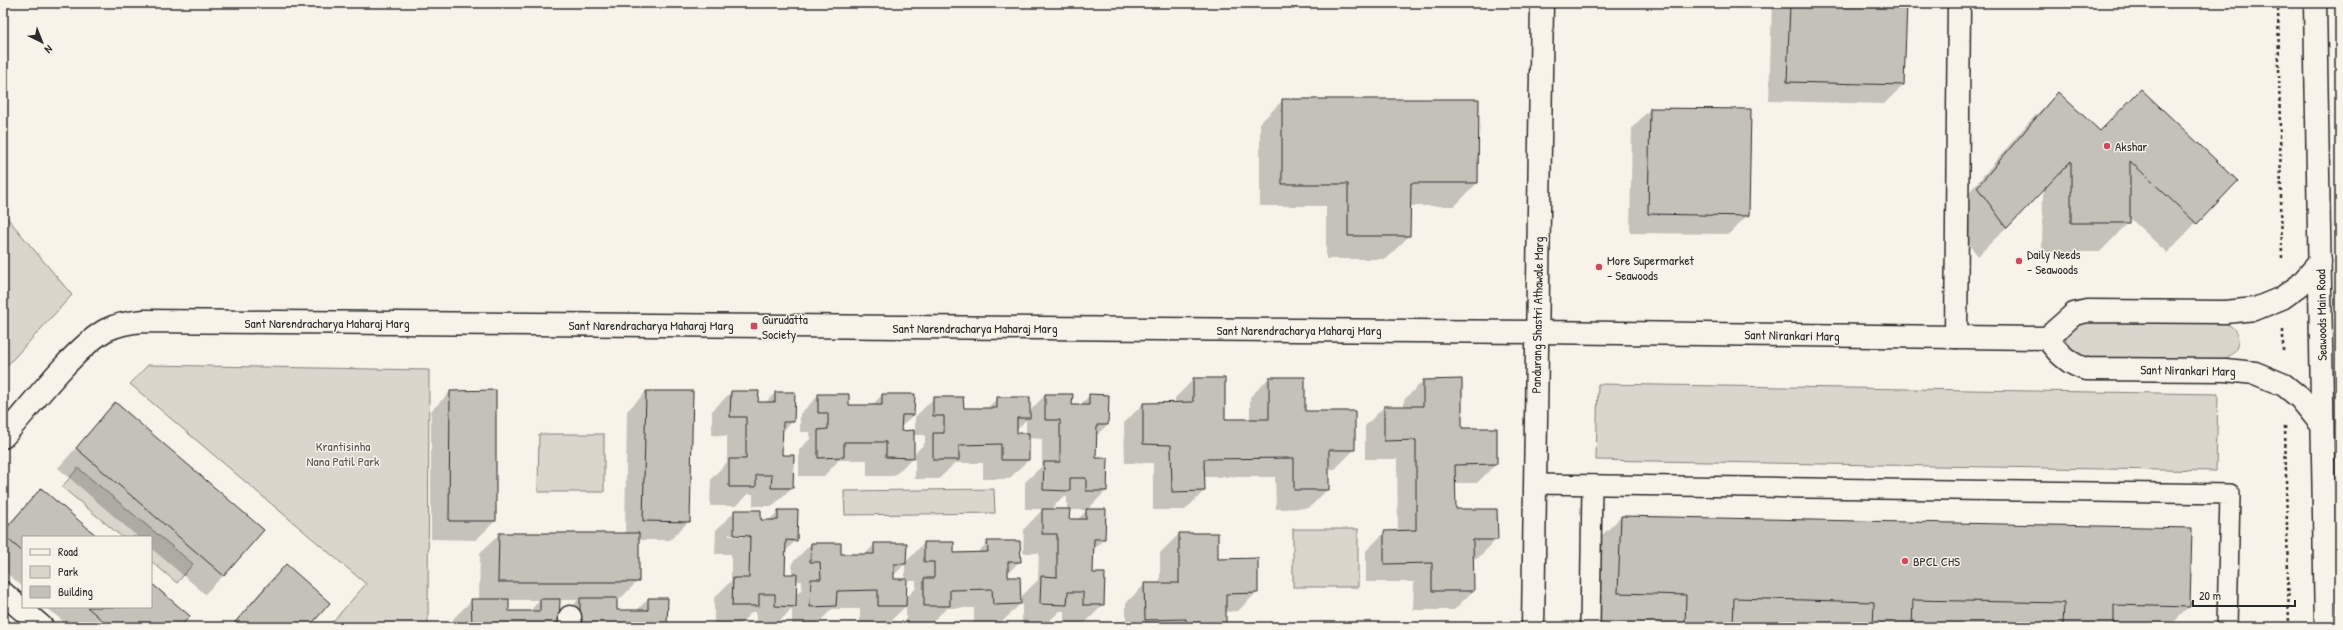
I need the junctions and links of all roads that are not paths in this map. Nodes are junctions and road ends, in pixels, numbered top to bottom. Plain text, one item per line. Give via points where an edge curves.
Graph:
1 (1542, 3) edge
2 (1959, 3) edge
3 (2315, 3) edge
4 (2320, 262) junction
5 (1537, 332) junction
6 (1956, 337) junction
7 (2047, 338) junction
8 (2322, 425) junction
9 (3, 437) edge
10 (1535, 484) junction
11 (1592, 485) junction
12 (2332, 547) edge
13 (3, 593) edge
14 (42, 627) edge
15 (1533, 627) edge
16 (1590, 627) edge
17 (2227, 627) edge
18 (2326, 627) edge

1 - 5 street, Pandurang Shastri Athawale Marg
2 - 6 street
3 - 4 street, Seawoods Main Road
4 - 7 street via 2300,285 2282,298 2255,309 2225,312 2087,311 2074,314
4 - 8 street, Seawoods Main Road
5 - 6 street, Sant Nirankari Marg
5 - 9 street, Sant Narendracharya Maharaj Marg via 144,321 125,323 106,330 87,345
5 - 10 street, Pandurang Shastri Athawale Marg
6 - 7 street, Sant Nirankari Marg
7 - 8 street, Sant Nirankari Marg via 2065,359 2075,366 2255,373 2284,385 2300,398
8 - 12 street, Seawoods Main Road
10 - 11 lane
10 - 15 street, Pandurang Shastri Athawale Marg
11 - 16 lane
11 - 17 lane via 2230,494
12 - 18 street, Seawoods Main Road
13 - 14 street

